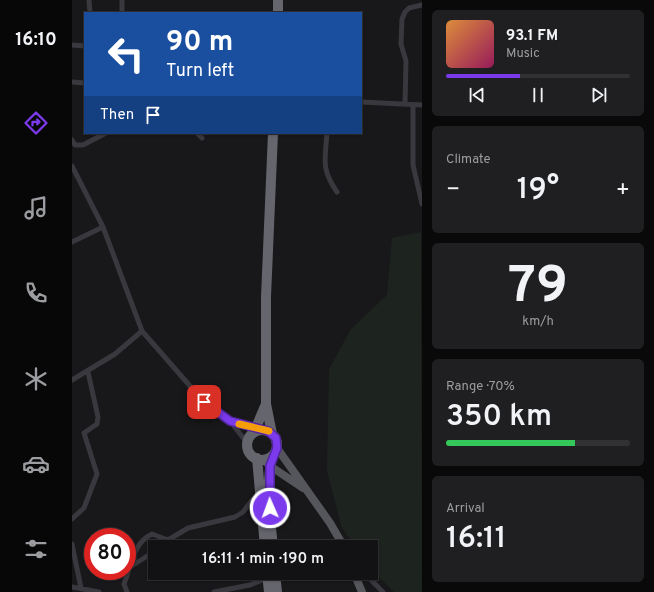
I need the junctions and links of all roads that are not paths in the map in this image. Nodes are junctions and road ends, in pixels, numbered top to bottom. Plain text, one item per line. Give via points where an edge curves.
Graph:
1 (89, 0) edge
2 (122, 0) edge
3 (278, 0) edge
4 (422, 5) edge
5 (90, 12) edge
6 (122, 12) edge
7 (278, 12) edge
8 (72, 45) edge
9 (84, 46) edge
10 (72, 82) edge
11 (84, 83) edge
12 (362, 102) edge
13 (405, 104) junction
14 (413, 105) junction
15 (422, 105) edge
16 (104, 134) edge
17 (198, 134) edge
18 (272, 134) edge
19 (327, 134) edge
20 (202, 138) dead end
21 (72, 140) edge
22 (72, 166) edge
23 (337, 192) dead end
24 (422, 204) edge
25 (103, 227) junction
26 (72, 242) edge
27 (142, 331) junction
28 (88, 372) junction
29 (72, 380) edge
30 (266, 404) junction
31 (230, 421) junction
32 (257, 430) junction
33 (272, 434) junction
34 (248, 444) junction
35 (268, 457) junction
36 (304, 488) junction
37 (260, 499) junction
38 (72, 519) edge
39 (168, 540) joint
40 (264, 540) edge
41 (273, 540) edge
42 (340, 540) edge
43 (72, 544) edge
44 (136, 550) edge
45 (148, 555) edge
46 (136, 563) edge
47 (125, 580) edge
48 (260, 580) edge
49 (270, 580) edge
50 (272, 580) edge
51 (357, 580) edge
52 (371, 580) edge
53 (250, 585) junction
54 (72, 587) edge
55 (81, 588) junction
56 (250, 591) edge
57 (99, 592) edge
58 (127, 592) edge
59 (214, 592) edge
60 (269, 592) edge
61 (277, 592) edge
62 (362, 592) edge
63 (382, 592) edge

1 - 5 street
2 - 6 street
3 - 7 highway
4 - 13 street via 409,8 402,19 401,44 406,61
8 - 9 street
10 - 11 street
12 - 13 street
13 - 14 street
14 - 15 street
14 - 24 street via 413,165
16 - 21 street via 83,145 75,145
17 - 20 street
18 - 30 highway via 266,297
19 - 23 street via 325,168 328,179
22 - 25 street
25 - 26 street
25 - 27 street
27 - 28 street
27 - 31 street via 204,402
28 - 29 street
28 - 38 street via 98,417 97,424 84,433 97,474 84,508
30 - 32 highway
30 - 33 highway
31 - 32 street
31 - 34 street
32 - 33 highway
32 - 34 highway via 249,438
33 - 35 highway via 277,440
34 - 35 highway via 251,454
35 - 36 main road
35 - 36 main road
35 - 37 highway
35 - 41 highway
36 - 42 main road
37 - 39 street via 252,500 243,512 235,517 188,528
37 - 40 highway
39 - 44 street via 152,534 138,544
43 - 55 street
45 - 46 street
47 - 58 street
48 - 53 street
49 - 60 highway
50 - 61 highway
51 - 62 main road
52 - 63 street
53 - 56 street
53 - 59 street
54 - 55 street
55 - 57 street

